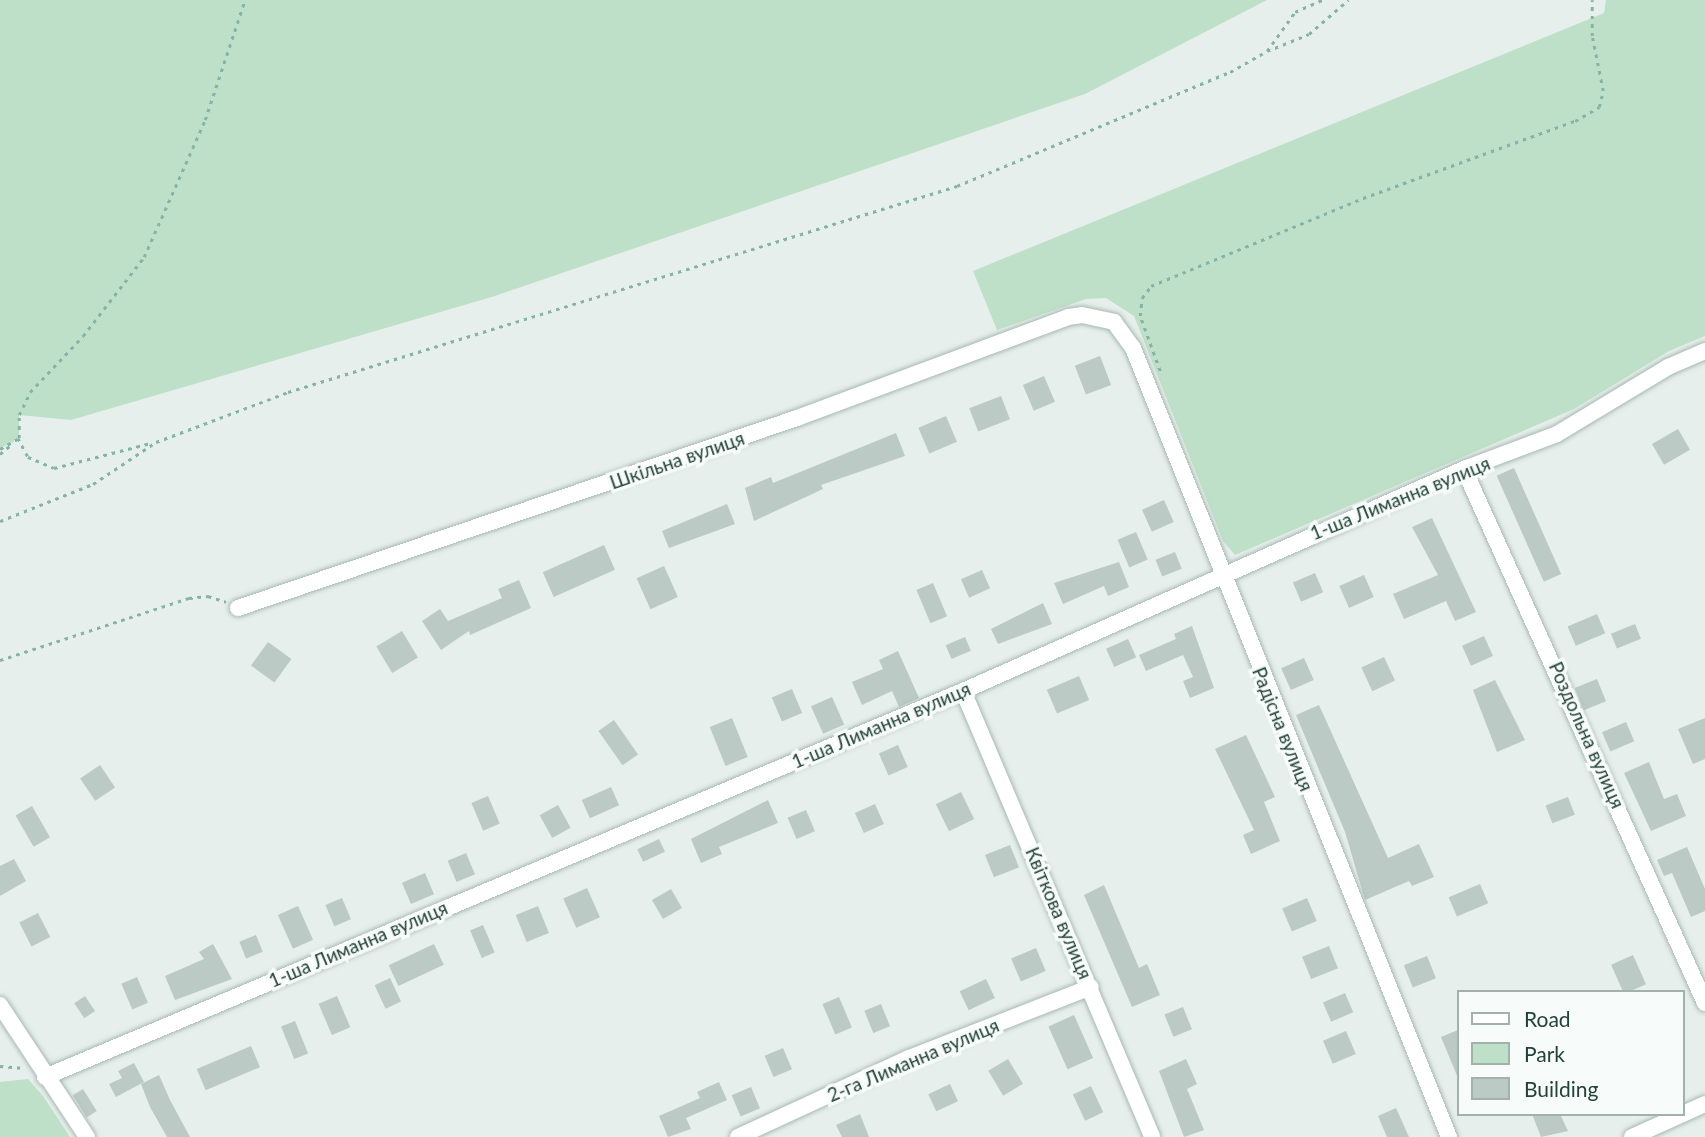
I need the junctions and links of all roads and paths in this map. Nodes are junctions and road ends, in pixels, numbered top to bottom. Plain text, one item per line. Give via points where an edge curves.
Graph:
1 (245, 0) edge
2 (1322, 0) edge
3 (1348, 0) edge
4 (1592, 0) edge
5 (1267, 51) junction
6 (1114, 323) joint
7 (1705, 351) edge
8 (1164, 381) dead end
9 (19, 438) junction
10 (156, 442) junction
11 (0, 449) edge
12 (0, 454) edge
13 (1464, 469) junction
14 (0, 521) edge
15 (1220, 573) junction
16 (238, 608) joint
17 (0, 660) edge
18 (963, 691) junction
19 (1091, 987) junction
20 (1705, 1003) edge
21 (0, 1005) edge
22 (0, 1066) edge
23 (42, 1071) junction
24 (1705, 1104) edge
25 (1684, 1113) edge
26 (1678, 1116) edge
27 (87, 1137) edge
28 (737, 1137) edge
29 (1152, 1137) edge
30 (1449, 1137) edge
31 (1632, 1137) edge

1 - 9 path via 205,120 144,257 83,337 30,392 19,415
2 - 5 path via 1295,12
3 - 5 path via 1309,34
4 - 8 path via 1592,36 1603,91 1599,107 1575,121 1363,198 1151,286 1142,298 1140,316
5 - 10 path via 1230,72 957,186 288,392
6 - 15 street, Радісна вулиця via 1133,348
6 - 16 street, Шкільна вулиця via 1068,317 797,418
7 - 13 street, 1-ша Лиманна вулиця via 1668,367 1557,434
9 - 10 path via 28,457 54,468
9 - 11 path
9 - 12 path
10 - 14 path via 93,484
13 - 15 street, 1-ша Лиманна вулиця
13 - 20 street, Роздольна вулиця
15 - 18 street, 1-ша Лиманна вулиця
15 - 30 street, Радісна вулиця
16 - 17 path via 208,596 189,598
18 - 19 street, Квіткова вулиця
18 - 23 street, 1-ша Лиманна вулиця
19 - 28 street, 2-га Лиманна вулиця via 909,1058
19 - 29 street, Квіткова вулиця
21 - 23 street
22 - 23 path
23 - 27 street
24 - 25 street
26 - 31 street

